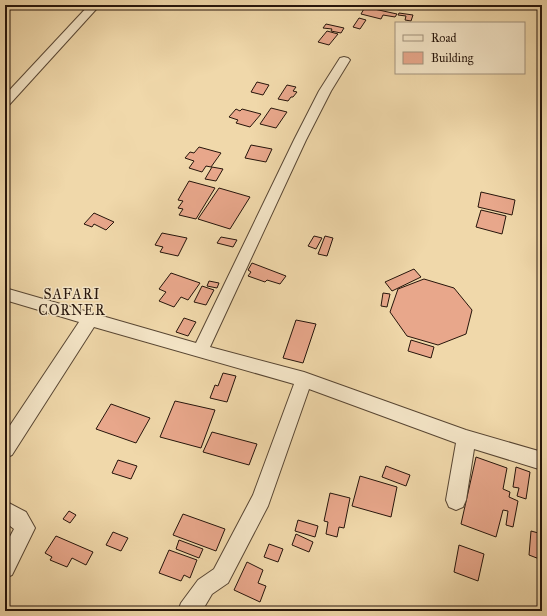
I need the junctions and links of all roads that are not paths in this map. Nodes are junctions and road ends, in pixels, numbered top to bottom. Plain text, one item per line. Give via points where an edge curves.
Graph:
1 (95, 5) edge
2 (344, 60) dead end
3 (5, 102) edge
4 (5, 294) edge
5 (91, 318) junction
6 (200, 351) junction
7 (304, 379) junction
8 (466, 438) junction
9 (5, 449) edge
10 (542, 461) edge
11 (456, 500) dead end
12 (5, 511) edge
13 (5, 568) edge
14 (189, 611) edge

1 - 3 street
2 - 6 street via 300,140
4 - 5 street
5 - 6 street
5 - 9 street
6 - 7 street
7 - 8 street
7 - 14 street via 261,499 240,542 221,576 205,588
8 - 10 street
8 - 11 street
12 - 13 street via 19,519 25,528

